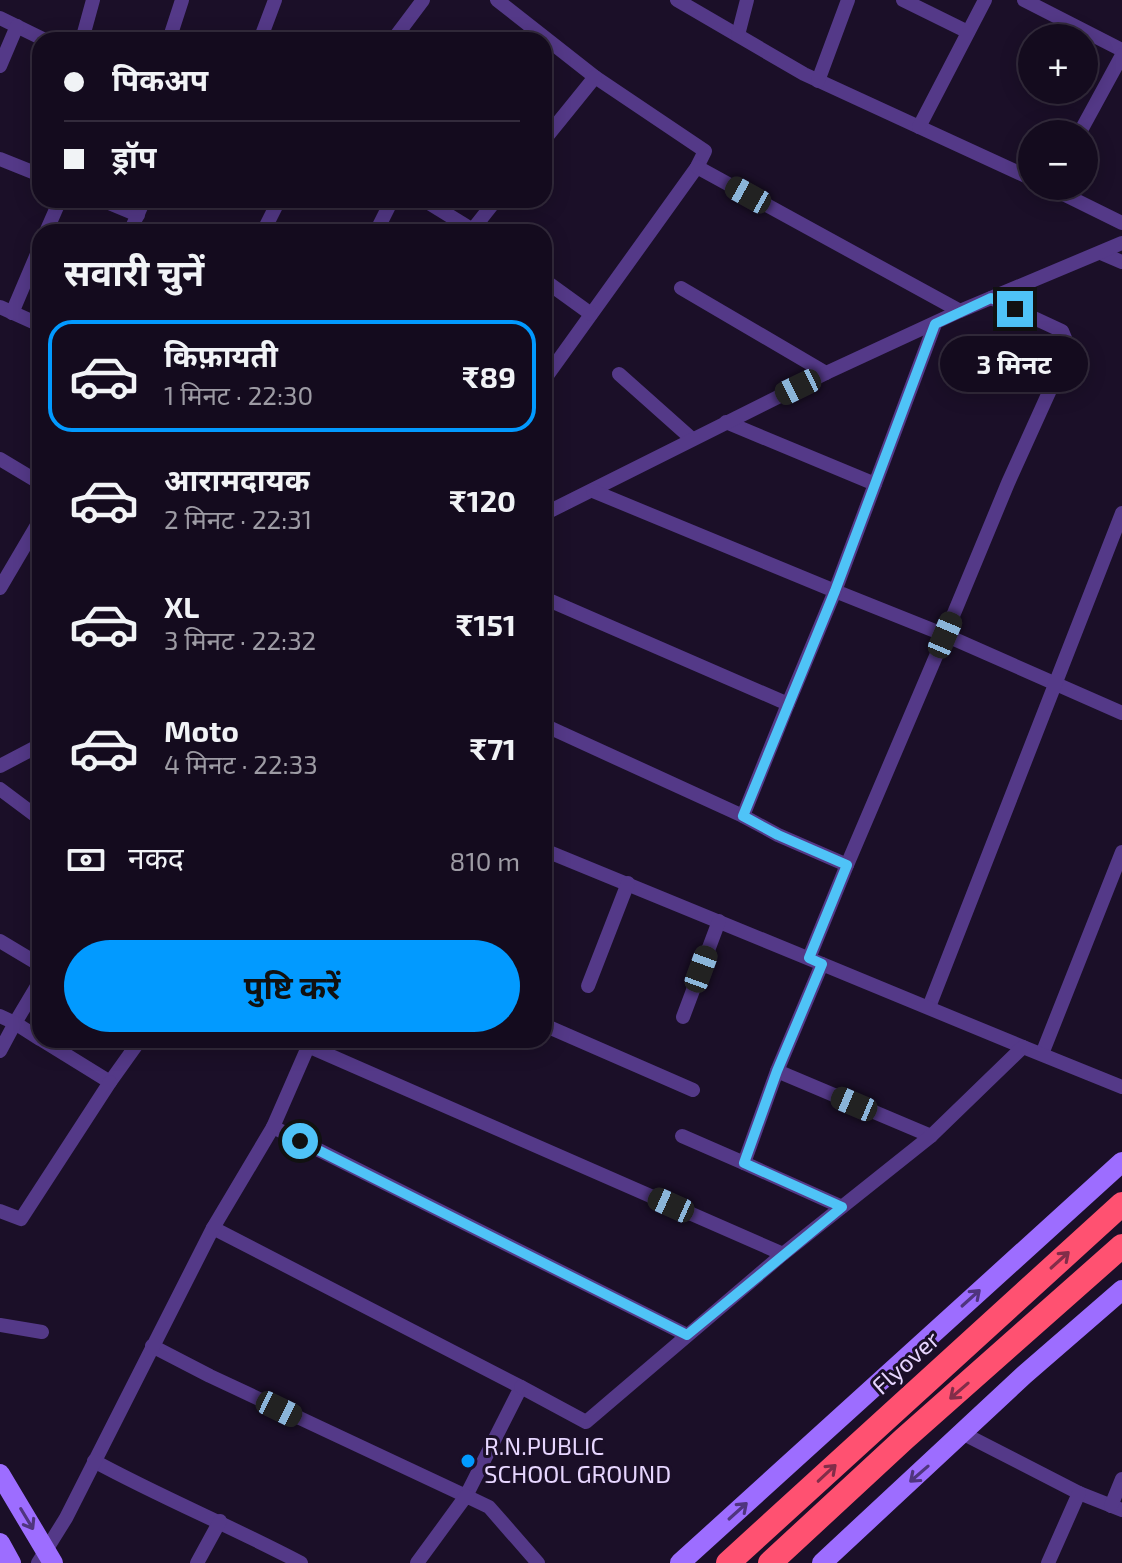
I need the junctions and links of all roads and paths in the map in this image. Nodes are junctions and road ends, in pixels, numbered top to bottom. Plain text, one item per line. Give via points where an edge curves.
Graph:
1 (93, 0) edge
2 (182, 0) edge
3 (275, 0) edge
4 (423, 0) edge
5 (497, 0) edge
6 (677, 0) edge
7 (747, 0) edge
8 (848, 0) edge
9 (903, 0) edge
10 (985, 0) edge
11 (1024, 0) edge
12 (0, 18) edge
13 (17, 26) junction
14 (84, 32) edge
15 (172, 32) edge
16 (263, 32) edge
17 (399, 32) edge
18 (538, 32) edge
19 (968, 32) junction
20 (32, 34) edge
21 (738, 35) junction
22 (552, 43) edge
23 (1122, 56) edge
24 (0, 66) edge
25 (595, 77) junction
26 (818, 81) junction
27 (1087, 120) edge
28 (919, 127) junction
29 (552, 130) edge
30 (0, 159) edge
31 (697, 167) junction
32 (32, 172) edge
33 (1018, 173) edge
34 (1077, 200) edge
35 (121, 208) edge
36 (141, 208) edge
37 (437, 208) edge
38 (138, 215) junction
39 (1122, 223) edge
40 (134, 224) edge
41 (463, 224) edge
42 (1122, 243) edge
43 (1101, 253) junction
44 (32, 262) edge
45 (1122, 262) edge
46 (552, 286) edge
47 (681, 288) dead end
48 (991, 298) junction
49 (6, 310) edge
50 (960, 311) junction
51 (591, 314) junction
52 (32, 321) edge
53 (935, 324) junction
54 (552, 369) edge
55 (826, 373) junction
56 (619, 374) dead end
57 (726, 422) junction
58 (692, 439) junction
59 (0, 459) edge
60 (32, 478) edge
61 (875, 484) junction
62 (593, 491) junction
63 (552, 510) edge
64 (1122, 513) edge
65 (32, 534) edge
66 (0, 588) edge
67 (835, 591) junction
68 (552, 601) edge
69 (945, 635) junction
70 (1056, 683) junction
71 (788, 704) junction
72 (1122, 713) edge
73 (552, 729) edge
74 (32, 749) edge
75 (0, 766) edge
76 (0, 789) edge
77 (32, 813) edge
78 (743, 816) junction
79 (1122, 852) edge
80 (552, 853) edge
81 (847, 865) junction
82 (628, 883) junction
83 (719, 921) junction
84 (0, 941) edge
85 (32, 960) edge
86 (816, 961) junction
87 (588, 986) dead end
88 (32, 994) edge
89 (929, 1007) junction
90 (0, 1016) edge
91 (683, 1017) dead end
92 (15, 1023) junction
93 (552, 1028) edge
94 (32, 1033) edge
95 (1023, 1047) junction
96 (55, 1048) edge
97 (134, 1048) edge
98 (308, 1048) edge
99 (321, 1048) edge
100 (0, 1051) edge
101 (1042, 1054) junction
102 (777, 1071) junction
103 (110, 1082) junction
104 (1120, 1082) edge
105 (693, 1090) dead end
106 (273, 1127) junction
107 (682, 1136) dead end
108 (931, 1136) junction
109 (1122, 1162) edge
110 (744, 1163) junction
111 (1122, 1204) edge
112 (842, 1207) junction
113 (0, 1211) edge
114 (213, 1228) junction
115 (1122, 1246) edge
116 (783, 1254) junction
117 (1122, 1290) edge
118 (0, 1325) edge
119 (42, 1332) dead end
120 (687, 1335) junction
121 (152, 1346) junction
122 (521, 1387) junction
123 (962, 1433) junction
124 (94, 1461) junction
125 (0, 1474) edge
126 (1122, 1479) edge
127 (1079, 1493) junction
128 (466, 1496) junction
129 (1116, 1508) edge
130 (220, 1521) junction
131 (0, 1543) edge
132 (45, 1559) edge
133 (833, 1560) edge
134 (292, 1561) edge
135 (11, 1563) edge
136 (197, 1563) edge
137 (417, 1563) edge
138 (538, 1563) edge
139 (680, 1563) edge
140 (728, 1563) edge
141 (770, 1563) edge
142 (1048, 1563) edge

1 - 14 street
2 - 15 street
3 - 16 street
4 - 17 street
5 - 18 street
6 - 21 street
7 - 21 street
8 - 26 street
9 - 19 street
10 - 19 street
11 - 23 street
12 - 13 street
13 - 20 street
13 - 24 street
19 - 28 street
21 - 26 street
22 - 25 street
23 - 27 street
25 - 29 street
25 - 31 street via 705,151
26 - 28 street
28 - 33 street
30 - 32 street
31 - 50 street
31 - 51 street
34 - 39 street
35 - 38 street
36 - 38 street
37 - 41 street
38 - 40 street
42 - 43 street
43 - 45 street
43 - 48 street
44 - 49 street
46 - 51 street
47 - 55 street
48 - 50 street
48 - 69 street via 1062,331 1069,348
49 - 52 street
50 - 53 street
51 - 54 street
53 - 55 street
53 - 61 street
55 - 57 street
56 - 58 street
57 - 58 street
57 - 61 street
58 - 62 street
59 - 60 street
61 - 67 street
62 - 63 street
62 - 67 street
64 - 70 street
65 - 66 street
67 - 69 street
67 - 71 street
68 - 71 street
69 - 70 street
69 - 81 street
70 - 72 street
70 - 89 street
71 - 78 street
73 - 78 street
74 - 75 street
76 - 77 street
78 - 81 street
79 - 101 street
80 - 82 street
81 - 86 street
82 - 83 street
82 - 87 street
83 - 86 street
83 - 91 street
84 - 85 street
86 - 89 street
86 - 102 street
88 - 92 street
89 - 95 street
90 - 92 street
92 - 94 street
92 - 100 street
93 - 105 street
95 - 101 street
95 - 108 street
96 - 103 street
97 - 103 street
98 - 106 street
99 - 116 street
101 - 104 street
102 - 108 street
102 - 110 street
103 - 113 street via 21,1219
106 - 114 street
106 - 120 street
107 - 110 street
108 - 112 street
139 -> 109 main road
110 - 112 street
140 -> 111 highway, Flyover
112 - 116 street
114 - 121 street
114 - 122 street
115 -> 141 highway
116 - 120 street
117 - 123 main road
118 - 119 street
120 - 122 street via 586,1422
121 - 124 street
121 - 128 street
122 - 128 street
123 - 127 street
123 -> 133 main road
124 - 130 street
124 - 132 street
125 -> 132 main road
126 - 129 street
127 - 129 street
127 - 142 street
128 - 137 street
128 - 138 street via 489,1507
130 - 134 street
130 - 136 street
131 - 135 main road

